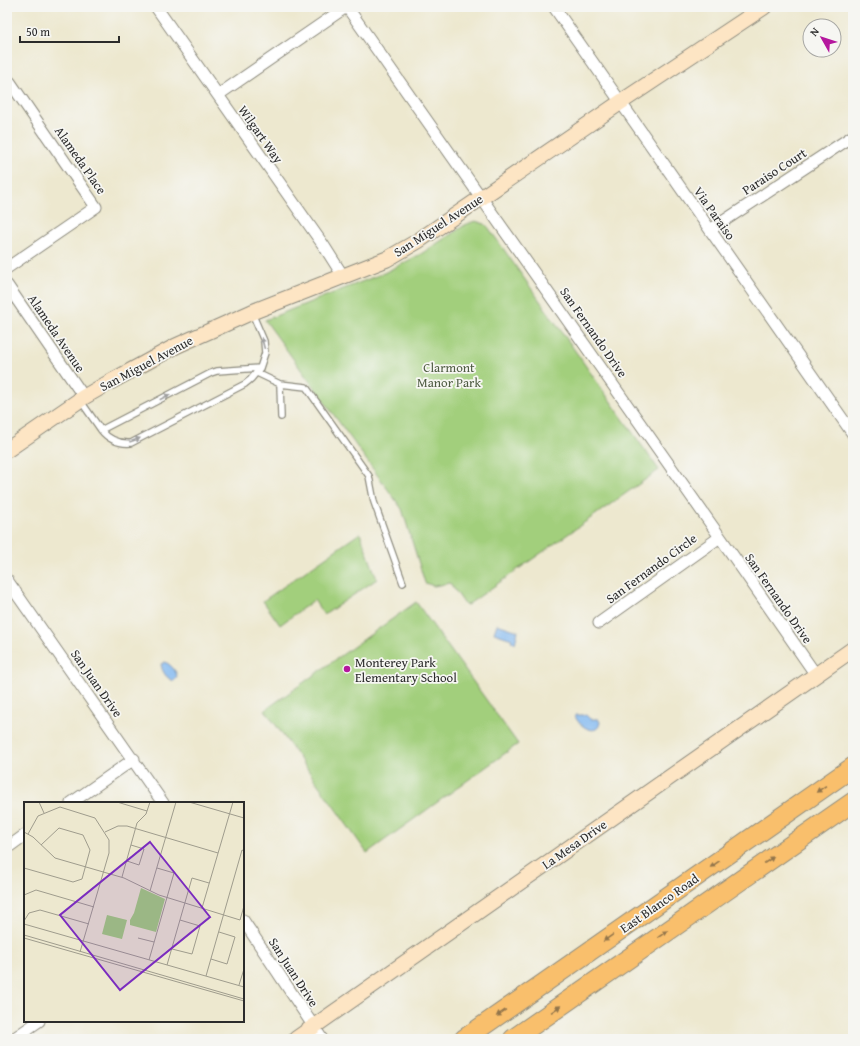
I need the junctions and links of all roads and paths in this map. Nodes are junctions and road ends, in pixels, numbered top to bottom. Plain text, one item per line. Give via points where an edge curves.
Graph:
1 (156, 7) edge
2 (346, 7) edge
3 (554, 7) edge
4 (758, 9) edge
5 (7, 84) edge
6 (218, 95) junction
7 (621, 102) junction
8 (853, 136) edge
9 (481, 197) junction
10 (710, 230) junction
11 (7, 268) edge
12 (343, 276) junction
13 (7, 285) edge
14 (252, 312) junction
15 (258, 370) junction
16 (280, 384) junction
17 (82, 398) junction
18 (280, 417) dead end
19 (101, 430) junction
20 (853, 434) edge
21 (7, 450) edge
22 (720, 536) junction
23 (7, 580) edge
24 (403, 583) dead end
25 (599, 623) dead end
26 (853, 649) edge
27 (816, 675) junction
28 (134, 759) junction
29 (853, 767) edge
30 (72, 802) edge
31 (162, 802) edge
32 (853, 802) edge
33 (24, 836) edge
34 (7, 848) edge
35 (244, 921) edge
36 (38, 1022) edge
37 (318, 1033) edge
38 (13, 1039) edge
39 (296, 1039) edge
40 (464, 1039) edge
41 (512, 1039) edge

1 - 6 street, Wilgart Way
2 - 6 street, San Fernando Drive
2 - 9 street, San Fernando Drive
3 - 7 street, Via Paraiso
4 - 7 street, San Miguel Avenue
5 - 11 street, Alameda Place via 10,82 96,207
6 - 12 street, Wilgart Way
7 - 9 street, San Miguel Avenue
7 - 10 street, Via Paraiso
8 - 10 street, Paraiso Court
9 - 12 street, San Miguel Avenue via 394,255
9 - 22 street, San Fernando Drive
10 - 20 street, Via Paraiso
12 - 14 street, San Miguel Avenue
13 - 17 street, Alameda Avenue
15 -> 14 lane via 264,359 265,348
14 - 17 street, San Miguel Avenue via 176,346
15 - 16 lane
19 -> 15 lane via 211,373
19 -> 15 lane via 115,441 137,441 245,384
16 - 18 lane
16 - 24 lane via 306,387 369,476 374,502
17 - 19 lane
17 - 21 street, San Miguel Avenue
22 - 25 street, San Fernando Circle
22 - 27 street, San Fernando Drive
23 - 28 street, San Juan Drive
26 - 27 street, La Mesa Drive
27 - 37 street, La Mesa Drive
28 - 30 street
28 - 31 street, San Juan Drive
29 -> 40 highway, East Blanco Road
41 -> 32 highway
33 - 34 street
35 - 37 street, San Juan Drive
36 - 38 street
37 - 39 street, La Mesa Drive

